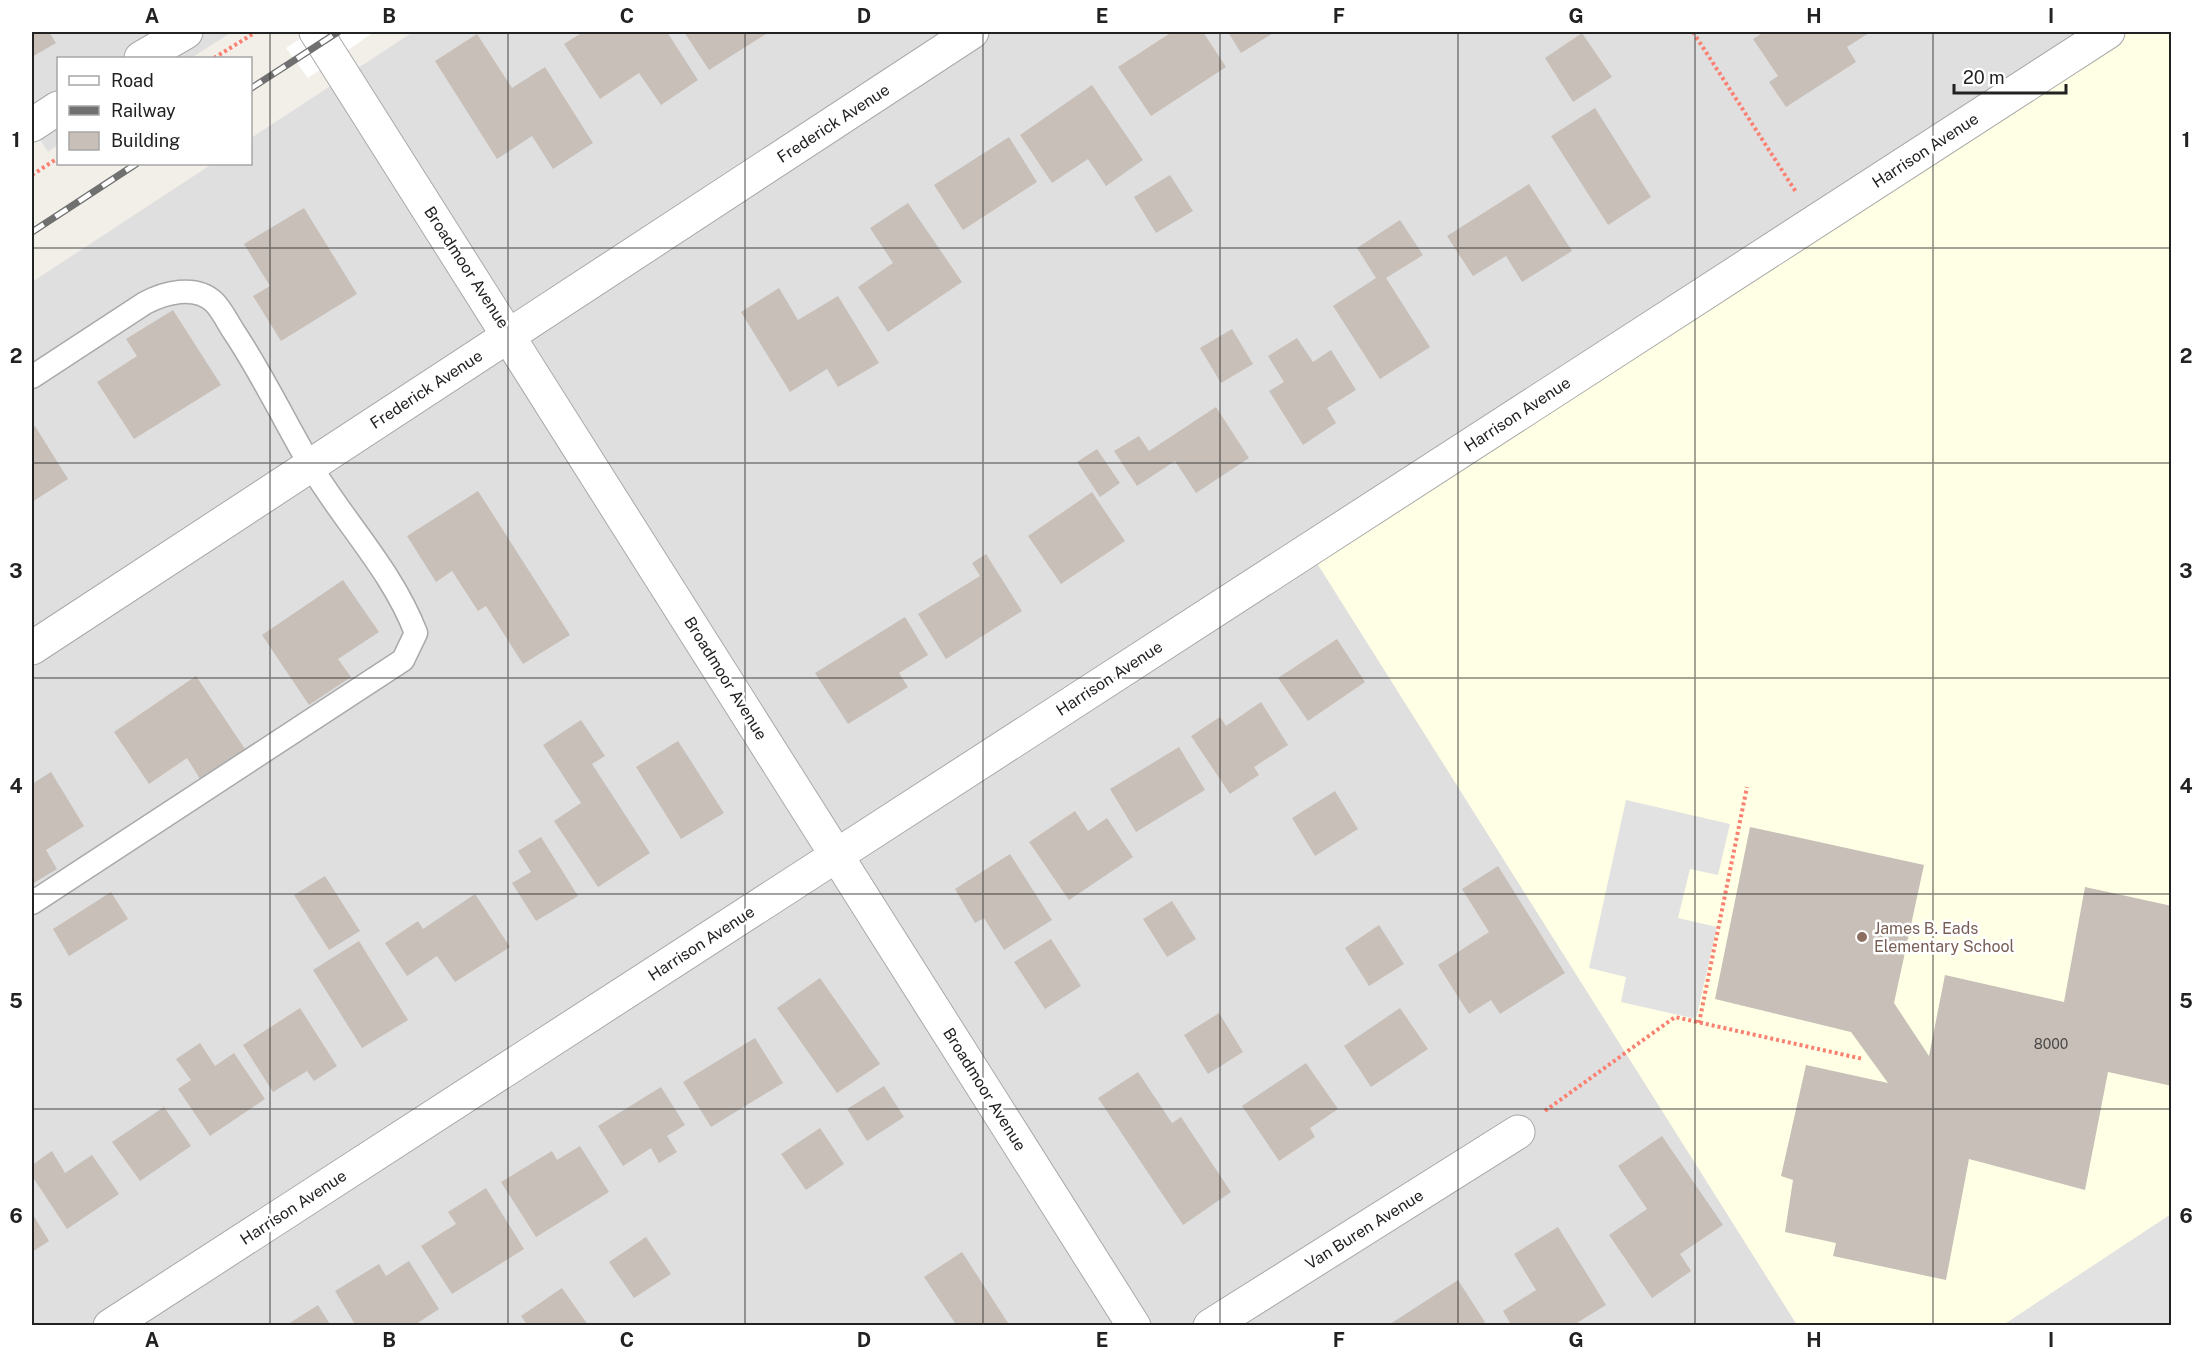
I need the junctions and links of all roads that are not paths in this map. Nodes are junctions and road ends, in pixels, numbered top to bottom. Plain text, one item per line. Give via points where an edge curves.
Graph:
1 (186, 32) edge
2 (316, 32) edge
3 (972, 32) edge
4 (2108, 32) edge
5 (143, 57) edge
6 (510, 334) junction
7 (32, 377) edge
8 (310, 465) junction
9 (32, 648) edge
10 (837, 854) junction
11 (32, 903) edge
12 (1518, 1132) road end
13 (110, 1326) edge
14 (1134, 1326) edge
15 (1210, 1326) edge

1 - 5 street
2 - 6 street, Broadmoor Avenue
3 - 6 street, Frederick Avenue
4 - 10 street, Harrison Avenue
6 - 8 street, Frederick Avenue
6 - 10 street, Broadmoor Avenue
7 - 8 lane via 145,303 164,294 201,295 213,302 252,360
8 - 9 street, Frederick Avenue
8 - 11 lane via 405,603 416,633 403,660
10 - 13 street, Harrison Avenue
10 - 14 street, Broadmoor Avenue
12 - 15 street, Van Buren Avenue

